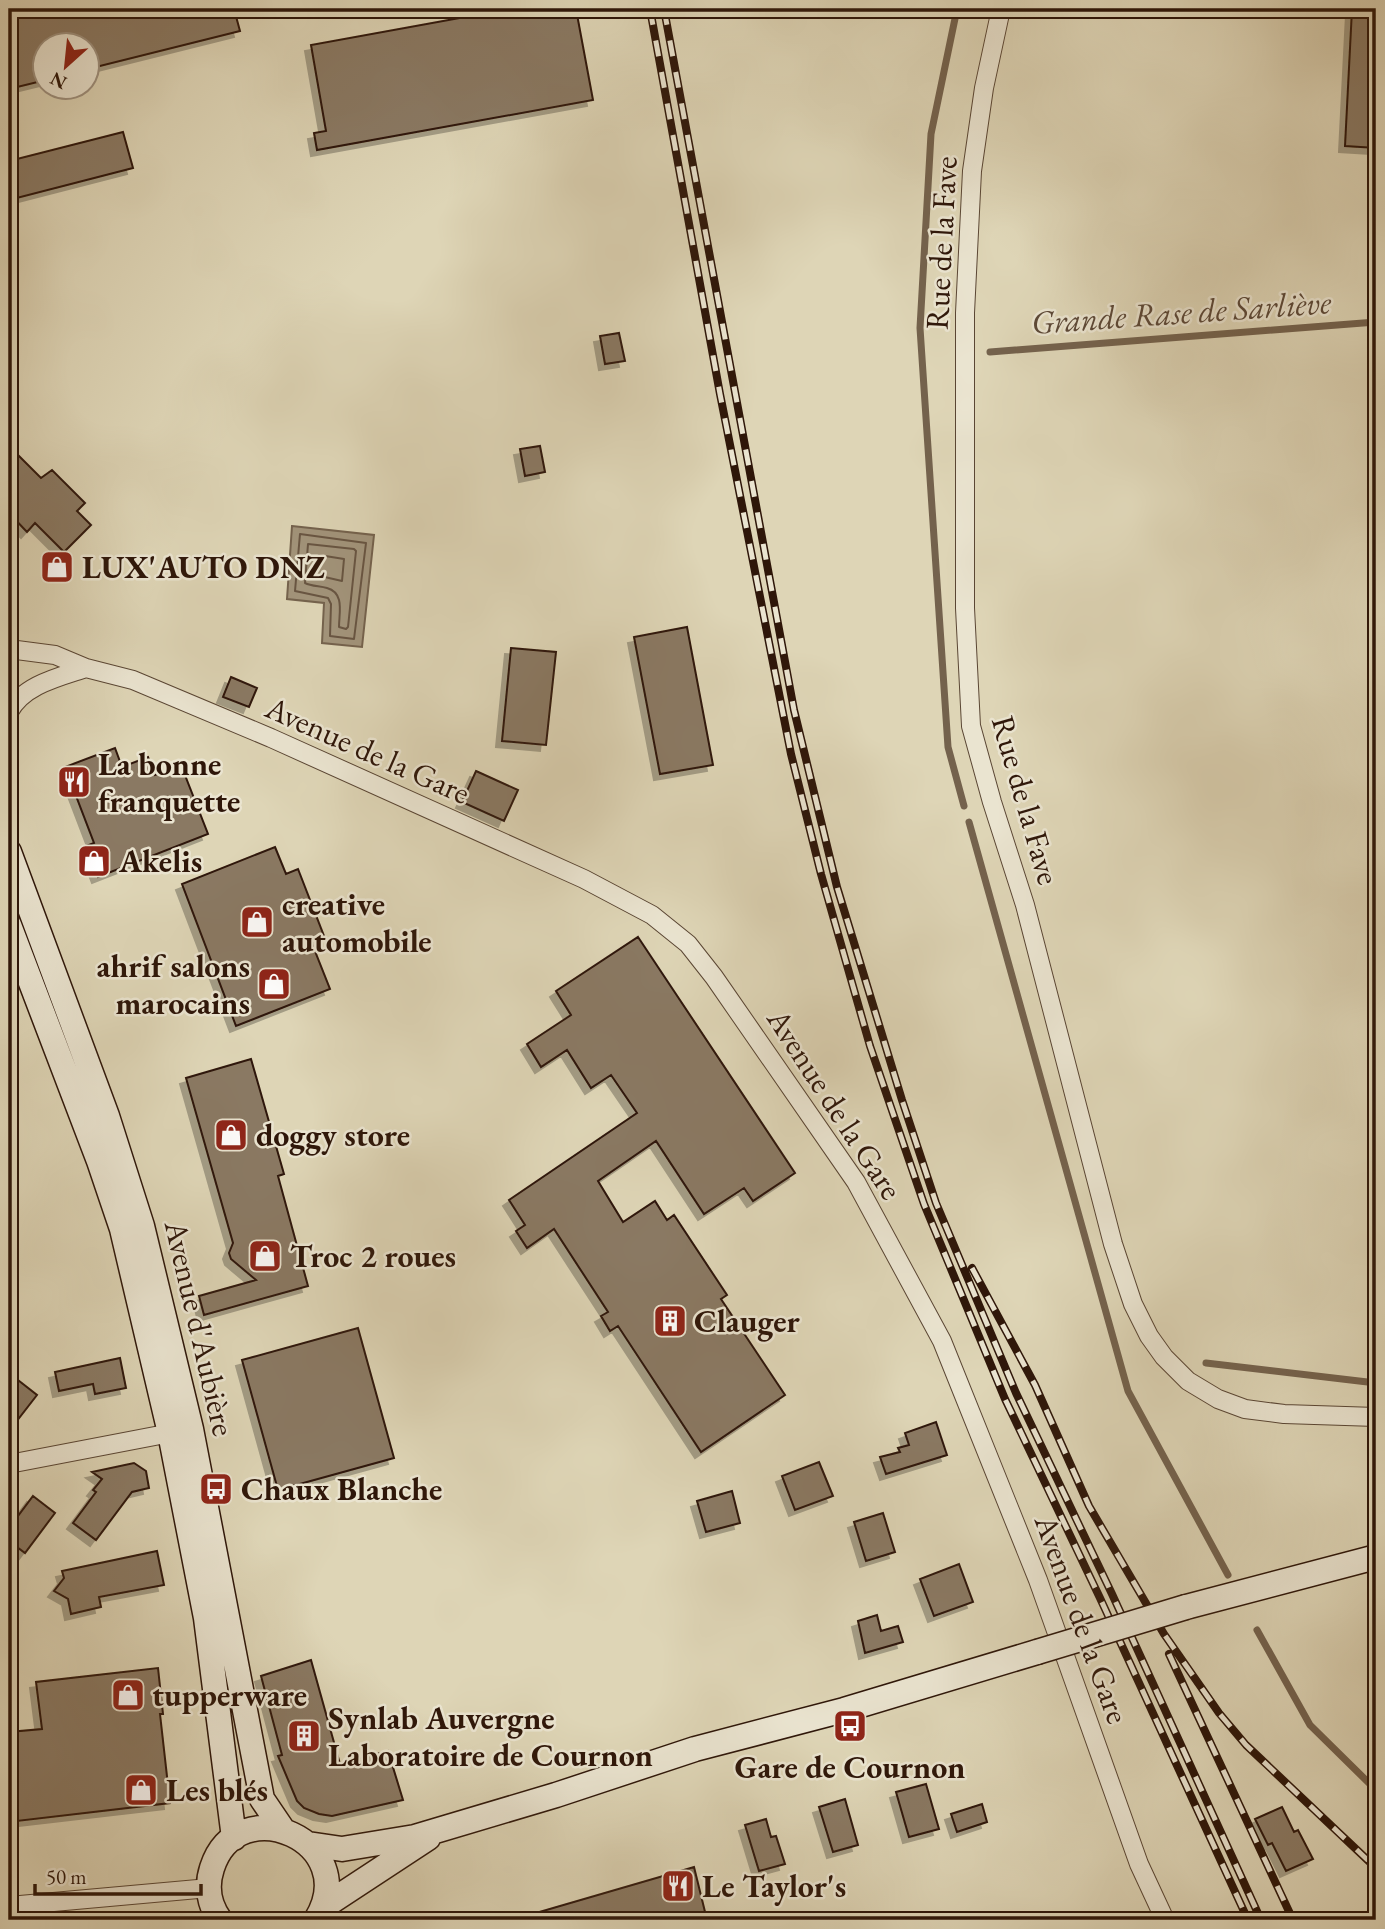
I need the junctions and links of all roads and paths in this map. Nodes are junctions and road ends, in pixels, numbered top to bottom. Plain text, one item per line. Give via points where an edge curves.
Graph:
1 (1002, 9) edge
2 (9, 649) edge
3 (86, 668) junction
4 (9, 712) edge
5 (9, 852) edge
6 (9, 925) edge
7 (1376, 1417) edge
8 (180, 1431) junction
9 (9, 1464) edge
10 (1376, 1557) edge
11 (446, 1826) junction
12 (283, 1830) junction
13 (234, 1838) junction
14 (308, 1844) junction
15 (209, 1888) junction
16 (9, 1906) edge
17 (320, 1913) edge
18 (220, 1920) edge
19 (1165, 1920) edge

1 - 7 street, Rue de la Fave via 972,172 966,300 965,608 971,726 1025,905 1113,1244 1149,1336 1188,1381 1245,1409
2 - 3 street, Avenue de la Gare via 55,655
3 - 4 street via 41,682
3 - 19 street, Avenue de la Gare via 146,685 584,879 652,915 688,944 856,1182 942,1341 1038,1580 1139,1864
5 - 8 main road, Avenue d'Aubière via 138,1213
6 - 8 main road, Avenue d'Aubière via 122,1229
8 - 9 street
8 - 12 main road, Avenue d'Aubière via 262,1799
8 - 13 main road, Avenue d'Aubière
10 - 11 main road, bridge via 1185,1607
11 - 14 main road via 415,1837 342,1849
11 - 17 main road
12 - 13 main road via 258,1829
12 - 14 main road
13 - 15 main road via 218,1855
14 - 17 main road via 323,1866 326,1893
15 - 16 street
15 - 18 main road

